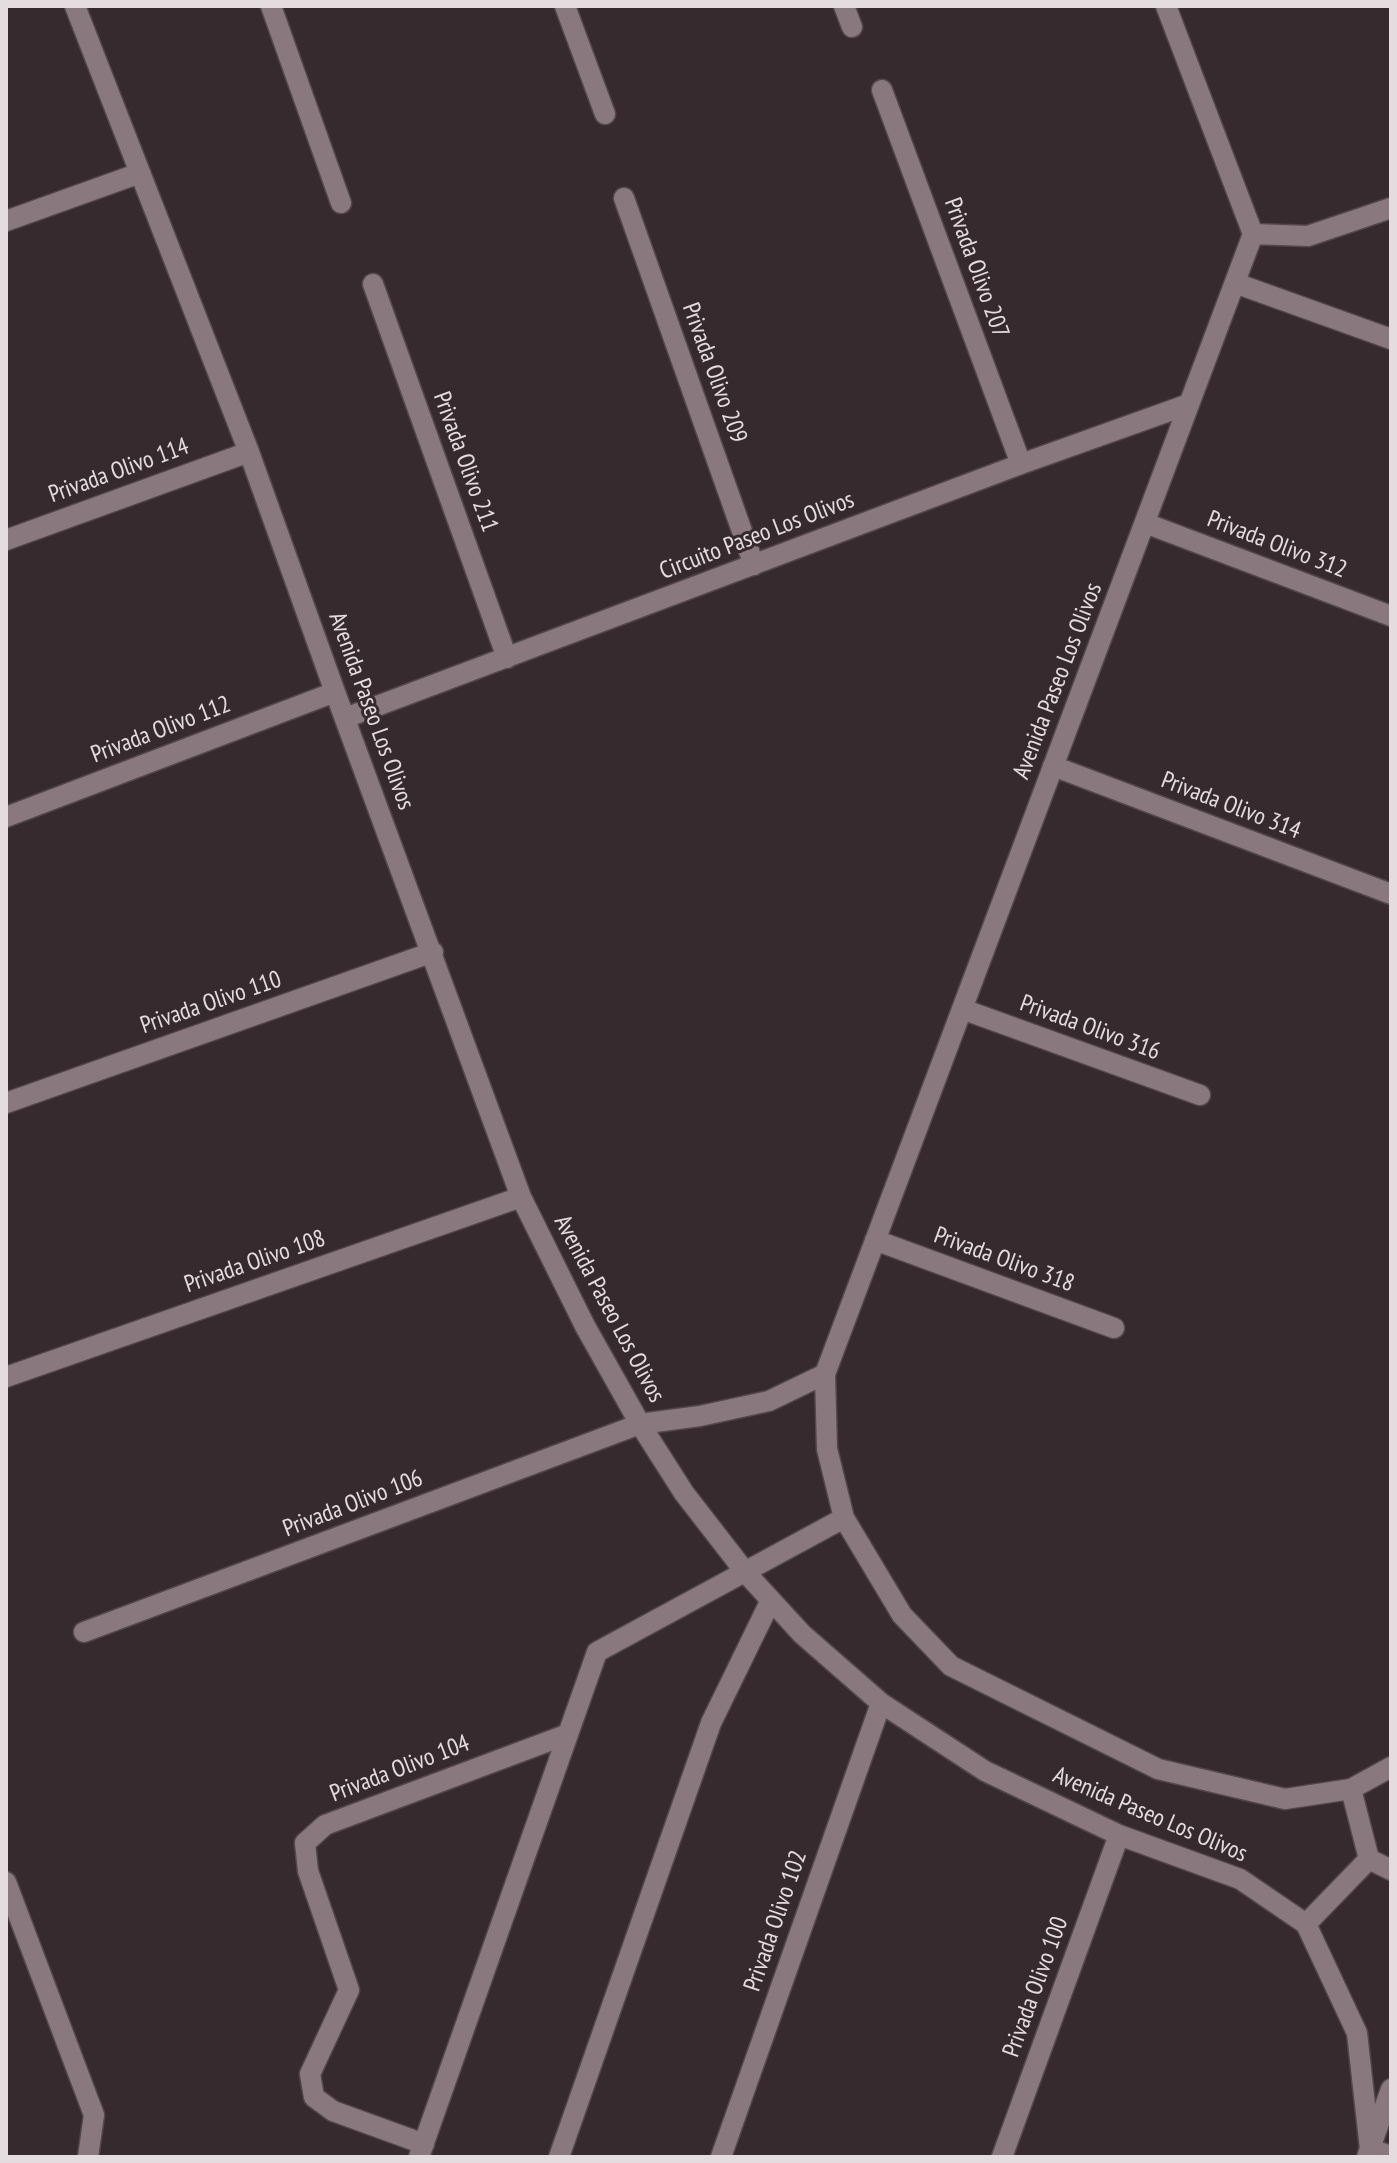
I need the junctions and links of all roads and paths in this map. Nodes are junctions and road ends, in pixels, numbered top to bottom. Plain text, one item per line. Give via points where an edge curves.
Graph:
1 (75, 6) edge
2 (271, 6) edge
3 (565, 6) edge
4 (844, 6) edge
5 (1166, 6) edge
6 (852, 27) dead end
7 (882, 90) dead end
8 (605, 114) dead end
9 (140, 173) junction
10 (624, 198) dead end
11 (341, 203) dead end
12 (1391, 208) edge
13 (6, 221) edge
14 (1253, 234) junction
15 (1235, 283) junction
16 (373, 284) dead end
17 (1391, 339) edge
18 (1189, 404) junction
19 (249, 452) junction
20 (1021, 464) junction
21 (1145, 523) junction
22 (6, 540) edge
23 (754, 565) junction
24 (1391, 616) edge
25 (507, 658) junction
26 (335, 692) junction
27 (345, 718) junction
28 (1053, 766) junction
29 (6, 817) edge
30 (1391, 894) edge
31 (433, 952) junction
32 (962, 1009) junction
33 (1200, 1095) dead end
34 (6, 1103) edge
35 (521, 1197) junction
36 (875, 1240) junction
37 (1114, 1328) dead end
38 (825, 1374) junction
39 (6, 1377) edge
40 (640, 1424) junction
41 (844, 1518) junction
42 (746, 1573) junction
43 (771, 1600) junction
44 (84, 1632) dead end
45 (881, 1703) junction
46 (568, 1734) junction
47 (1391, 1767) edge
48 (1351, 1789) junction
49 (1119, 1835) junction
50 (1369, 1859) junction
51 (1391, 1870) edge
52 (6, 1882) edge
53 (1306, 1924) junction
54 (1391, 2089) edge
55 (422, 2151) edge
56 (1369, 2153) edge
57 (1391, 2156) edge
58 (88, 2157) edge
59 (559, 2157) edge
60 (721, 2157) edge
61 (1002, 2157) edge

1 - 9 street, Avenida Paseo Los Olivos
2 - 11 street
3 - 8 street
4 - 6 street
5 - 14 street
7 - 20 street, Privada Olivo 207
9 - 13 street
9 - 19 street, Avenida Paseo Los Olivos
10 - 23 street, Privada Olivo 209
12 - 14 street via 1308,236
14 - 15 street, Avenida Paseo Los Olivos
15 - 17 street
15 - 18 street, Avenida Paseo Los Olivos
16 - 25 street, Privada Olivo 211
18 - 20 street, Circuito Paseo Los Olivos
18 - 21 street, Avenida Paseo Los Olivos
19 - 22 street, Privada Olivo 114
19 - 26 street, Avenida Paseo Los Olivos
20 - 23 street, Circuito Paseo Los Olivos
21 - 24 street, Privada Olivo 312
21 - 28 street, Avenida Paseo Los Olivos
23 - 25 street, Circuito Paseo Los Olivos
25 - 27 street, Circuito Paseo Los Olivos
26 - 27 street, Avenida Paseo Los Olivos
26 - 29 street, Privada Olivo 112
27 - 31 street, Avenida Paseo Los Olivos
28 - 30 street, Privada Olivo 314
28 - 32 street, Avenida Paseo Los Olivos
31 - 34 street, Privada Olivo 110
31 - 35 street, Avenida Paseo Los Olivos
32 - 33 street, Privada Olivo 316
32 - 36 street, Avenida Paseo Los Olivos
35 - 39 street, Privada Olivo 108
35 - 40 street, Avenida Paseo Los Olivos
36 - 37 street, Privada Olivo 318
36 - 38 street, Avenida Paseo Los Olivos
38 - 40 street, Avenida Paseo Los Olivos via 769,1401
38 - 41 street, Avenida Paseo Los Olivos via 827,1449
40 - 42 street, Avenida Paseo Los Olivos via 684,1493
40 - 44 street, Privada Olivo 106
41 - 42 street, Privada Olivo 104
41 - 48 street, Avenida Paseo Los Olivos via 902,1615 951,1666 1158,1769 1285,1799
42 - 43 street, Avenida Paseo Los Olivos
42 - 46 street, Privada Olivo 104 via 597,1652
43 - 45 street, Avenida Paseo Los Olivos
43 - 59 street via 711,1723
45 - 49 street, Avenida Paseo Los Olivos via 985,1771
45 - 60 street, Privada Olivo 102
46 - 55 street, Privada Olivo 104
46 - 55 street, Privada Olivo 104 via 325,1825 305,1843 308,1871 349,1990 310,2074 314,2097 333,2111
47 - 48 street, Avenida Paseo Los Olivos
48 - 50 street
49 - 53 street, Avenida Paseo Los Olivos via 1240,1879
49 - 61 street, Privada Olivo 100
50 - 51 street
50 - 53 street
52 - 58 street via 94,2115
53 - 56 street via 1357,2033
54 - 56 street
56 - 57 street

